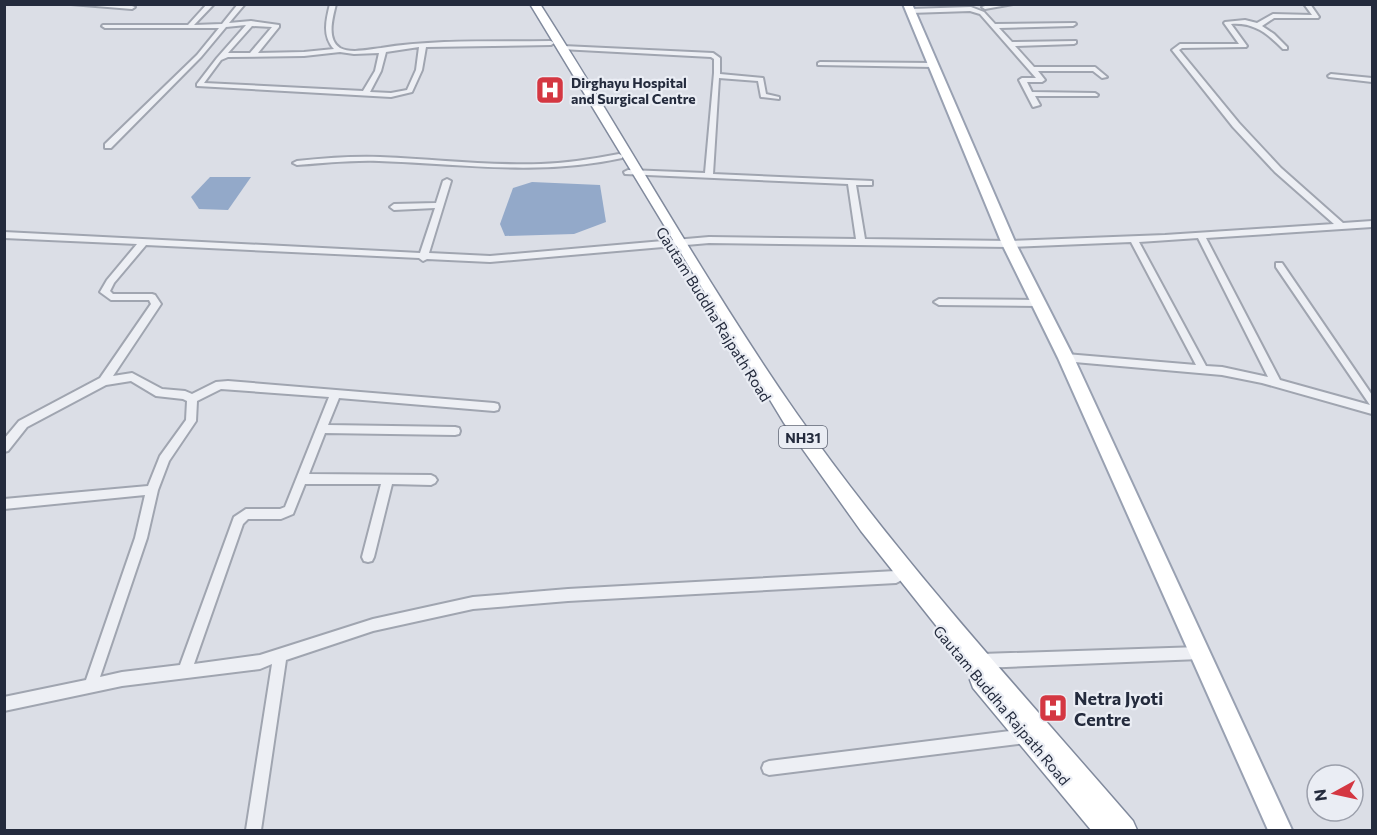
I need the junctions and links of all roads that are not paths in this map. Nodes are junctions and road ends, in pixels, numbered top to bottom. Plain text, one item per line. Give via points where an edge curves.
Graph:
1 (74, 4) edge
2 (211, 4) edge
3 (242, 4) edge
4 (333, 4) edge
5 (527, 4) edge
6 (535, 4) edge
7 (1010, 4) edge
8 (1307, 4) edge
9 (94, 5) edge
10 (984, 6) edge
11 (132, 8) dead end
12 (909, 8) edge
13 (976, 9) junction
14 (251, 23) junction
15 (227, 24) junction
16 (1073, 24) dead end
17 (1259, 25) junction
18 (105, 26) dead end
19 (190, 26) junction
20 (994, 26) junction
21 (1074, 42) dead end
22 (1011, 44) junction
23 (423, 45) junction
24 (557, 46) junction
25 (1285, 48) dead end
26 (382, 49) junction
27 (340, 50) junction
28 (252, 55) junction
29 (222, 56) junction
30 (820, 64) dead end
31 (933, 65) junction
32 (1033, 69) junction
33 (716, 74) junction
34 (1331, 76) dead end
35 (1104, 77) dead end
36 (1372, 80) edge
37 (365, 94) junction
38 (1030, 94) junction
39 (1095, 95) dead end
40 (777, 98) dead end
41 (1036, 105) dead end
42 (108, 146) dead end
43 (297, 163) dead end
44 (629, 167) junction
45 (709, 176) junction
46 (447, 181) dead end
47 (852, 183) junction
48 (869, 183) dead end
49 (439, 205) junction
50 (394, 207) dead end
51 (1372, 224) edge
52 (1341, 226) junction
53 (4, 235) edge
54 (1201, 236) junction
55 (1134, 240) junction
56 (674, 241) junction
57 (144, 242) junction
58 (861, 243) junction
59 (1009, 244) junction
60 (423, 258) junction
61 (1279, 266) dead end
62 (939, 302) dead end
63 (1038, 303) junction
64 (1066, 358) junction
65 (1203, 369) junction
66 (104, 381) junction
67 (1276, 383) junction
68 (334, 394) junction
69 (192, 399) junction
70 (1372, 402) edge
71 (494, 407) dead end
72 (1372, 410) edge
73 (321, 429) junction
74 (455, 431) dead end
75 (4, 448) edge
76 (302, 478) junction
77 (388, 480) junction
78 (430, 480) dead end
79 (152, 490) junction
80 (4, 504) edge
81 (368, 557) dead end
82 (896, 577) junction
83 (1200, 653) junction
84 (280, 657) junction
85 (973, 662) junction
86 (185, 670) junction
87 (91, 685) junction
88 (4, 704) edge
89 (1026, 736) junction
90 (769, 768) dead end
91 (254, 831) edge
92 (1107, 831) edge
93 (1124, 831) edge
94 (1280, 831) edge

1 - 9 street
2 - 19 street
3 - 15 street
4 - 27 street via 328,32
5 - 24 highway, NH31
6 - 24 highway, NH31
7 - 10 street
8 - 17 street via 1316,17 1273,16
9 - 11 street
10 - 13 street
12 - 13 street
12 - 31 main road
13 - 20 street
14 - 15 street
14 - 28 street via 278,27
14 - 29 street
15 - 19 street
15 - 42 street
16 - 20 street
17 - 25 street
17 - 52 street via 1227,23 1244,46 1180,46 1175,53 1278,170
18 - 19 street
20 - 22 street
21 - 22 street
22 - 32 street
23 - 24 street
23 - 26 street
23 - 37 street via 410,91 398,95
24 - 33 street via 713,55 717,58
24 - 44 highway, NH31
24 - 44 highway, NH31
26 - 27 street
26 - 37 street via 378,71
27 - 28 street
28 - 29 street
29 - 37 street via 199,85
30 - 31 street
31 - 59 main road
32 - 35 street via 1089,68
32 - 38 street via 1042,80 1022,80
33 - 40 street via 760,79 763,96
33 - 45 street
34 - 36 street
38 - 39 street
38 - 41 street
43 - 44 street via 345,158
44 - 45 street
44 - 56 highway, NH31
45 - 47 street
46 - 49 street
47 - 48 street
47 - 58 street
49 - 50 street
49 - 60 street
51 - 52 street
52 - 54 street
53 - 57 street
54 - 55 street
54 - 67 street
55 - 59 street
55 - 65 street
56 - 58 street
56 - 60 street via 515,259
56 - 82 highway, Gautam Buddha Rajpath Road / NH31 via 796,446
56 - 85 highway, NH31 via 830,474
57 - 60 street
57 - 66 street via 105,292 111,297 152,297 156,304
58 - 59 street
59 - 63 main road
61 - 70 street
62 - 63 street
63 - 64 main road
64 - 65 street
64 - 83 main road
65 - 67 street
66 - 69 street via 132,376 160,393
66 - 75 street via 23,424
67 - 72 street
68 - 69 street via 228,384
68 - 71 street
68 - 73 street
69 - 79 street via 191,421 164,459
73 - 74 street
73 - 76 street
76 - 77 street
76 - 86 street via 286,513 246,514 240,518
77 - 78 street
77 - 81 street
79 - 80 street
79 - 87 street via 141,538
82 - 84 street via 473,603 373,624
82 - 85 highway, Gautam Buddha Rajpath Road / NH31
83 - 85 street
83 - 94 main road
84 - 86 street
84 - 91 street
85 - 89 highway, Gautam Buddha Rajpath Road / NH31
85 - 93 highway, NH31
86 - 87 street
87 - 88 street
89 - 90 street
89 - 92 highway, Gautam Buddha Rajpath Road / NH31

